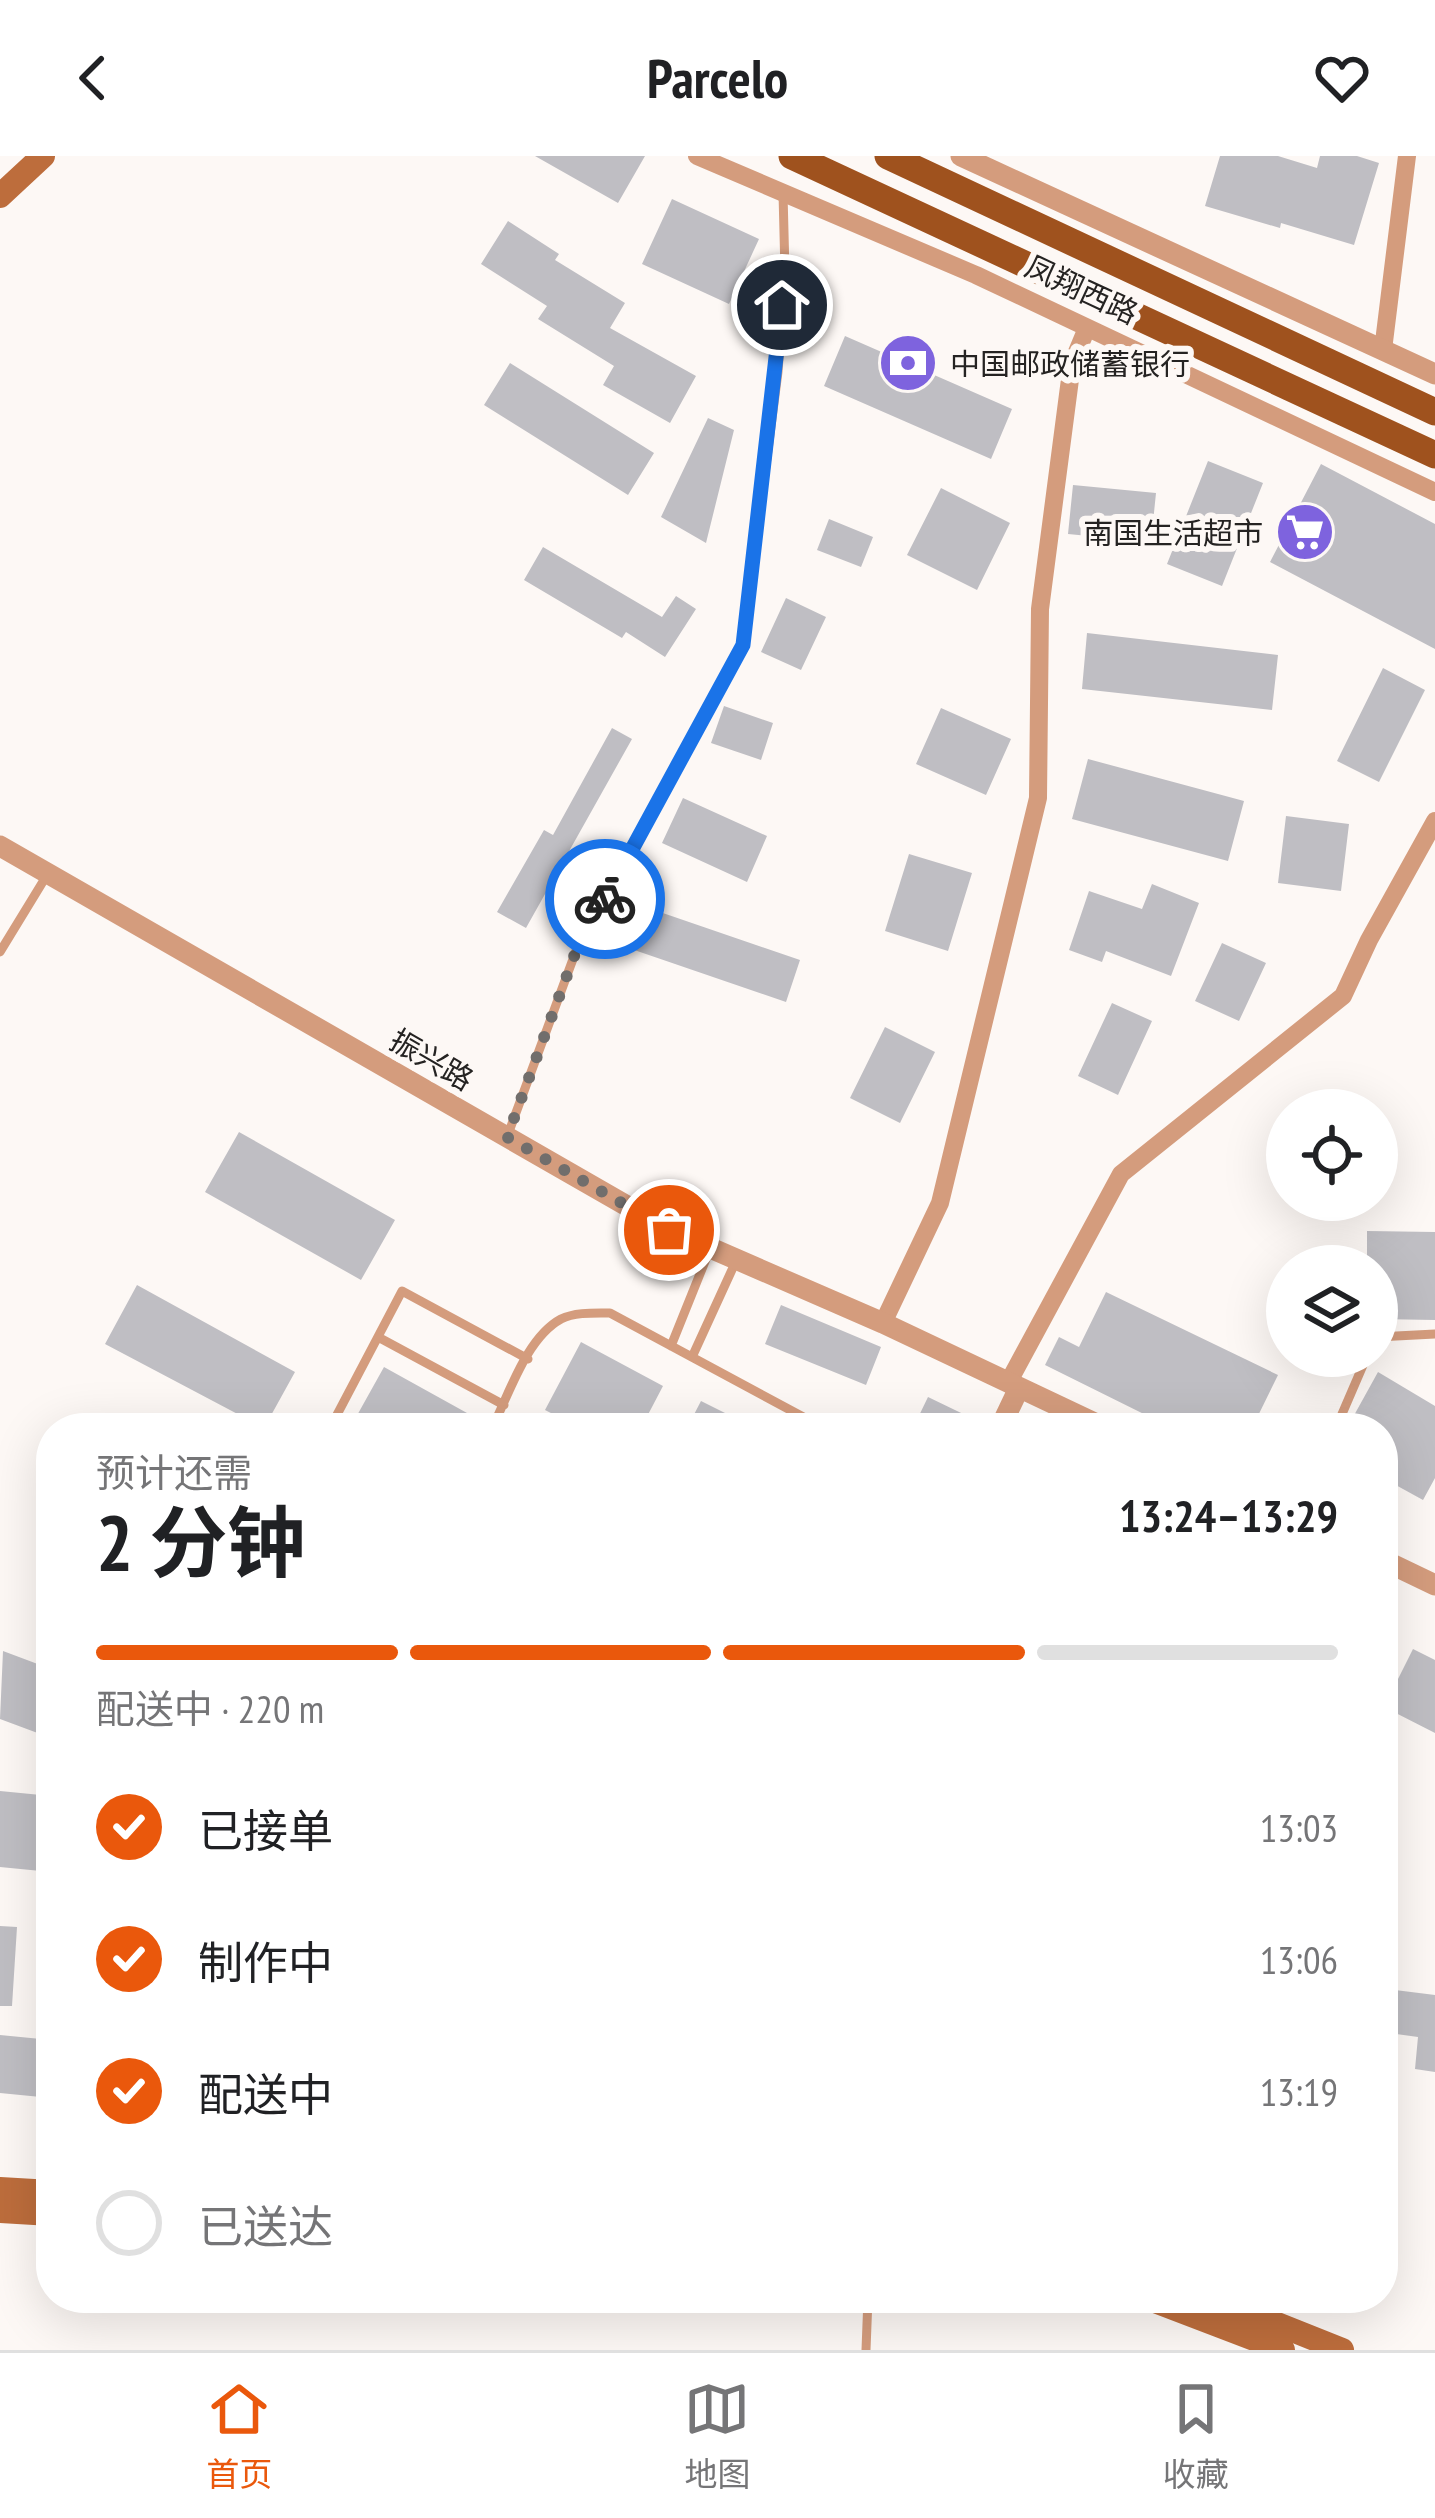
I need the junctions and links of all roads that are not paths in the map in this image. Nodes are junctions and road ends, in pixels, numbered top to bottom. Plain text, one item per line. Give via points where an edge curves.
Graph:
1 (43, 156) edge
2 (697, 156) edge
3 (792, 156) edge
4 (889, 156) edge
5 (961, 156) edge
6 (1407, 156) edge
7 (783, 193) junction
8 (0, 196) edge
9 (1088, 328) junction
10 (1383, 350) junction
11 (1435, 374) edge
12 (1435, 412) edge
13 (1435, 455) edge
14 (1435, 492) edge
15 (1435, 821) edge
16 (0, 846) edge
17 (48, 873) junction
18 (0, 952) edge
19 (507, 1137) junction
20 (710, 1250) junction
21 (736, 1261) junction
22 (883, 1323) junction
23 (1435, 1334) edge
24 (1398, 1336) edge
25 (378, 1337) junction
26 (671, 1346) junction
27 (692, 1357) junction
28 (528, 1359) junction
29 (1358, 1377) edge
30 (1014, 1385) junction
31 (504, 1406) junction
32 (338, 1413) edge
33 (500, 1413) edge
34 (796, 1413) edge
35 (1005, 1413) edge
36 (1073, 1413) edge
37 (1342, 1413) edge
38 (1398, 1567) edge
39 (1435, 1585) edge
40 (0, 2189) edge
41 (36, 2191) edge
42 (0, 2211) edge
43 (36, 2213) edge
44 (867, 2313) edge
45 (1186, 2313) edge
46 (1249, 2313) edge
47 (866, 2350) edge
48 (1283, 2350) edge
49 (1342, 2350) edge

1 - 8 main road
2 - 7 street, 凤翔西路
3 - 13 main road, 凤翔西路
4 - 12 main road, 凤翔西路
5 - 10 street
6 - 10 street
7 - 9 street, 凤翔西路
7 - 19 lane via 778,372 743,645 576,951
9 - 14 street, 凤翔西路
9 - 22 street via 1072,364 1040,609 1038,798 940,1203
10 - 11 street
15 - 30 street via 1343,996 1121,1174
16 - 17 street, 振兴路
17 - 18 lane
17 - 19 street, 振兴路
19 - 20 street, 振兴路
20 - 21 street, 振兴路
20 - 26 lane
21 - 22 street, 振兴路
21 - 27 lane
22 - 30 street, 振兴路
23 - 24 lane
25 - 28 lane via 402,1292
25 - 31 lane
25 - 32 lane
26 - 27 lane
26 - 28 lane via 610,1313 584,1313 562,1318
27 - 34 lane
28 - 31 lane
29 - 37 lane
30 - 35 street
30 - 36 street, 振兴路
31 - 33 lane
38 - 39 street
40 - 41 main road
42 - 43 main road
44 - 47 lane
45 - 48 main road
46 - 49 main road

